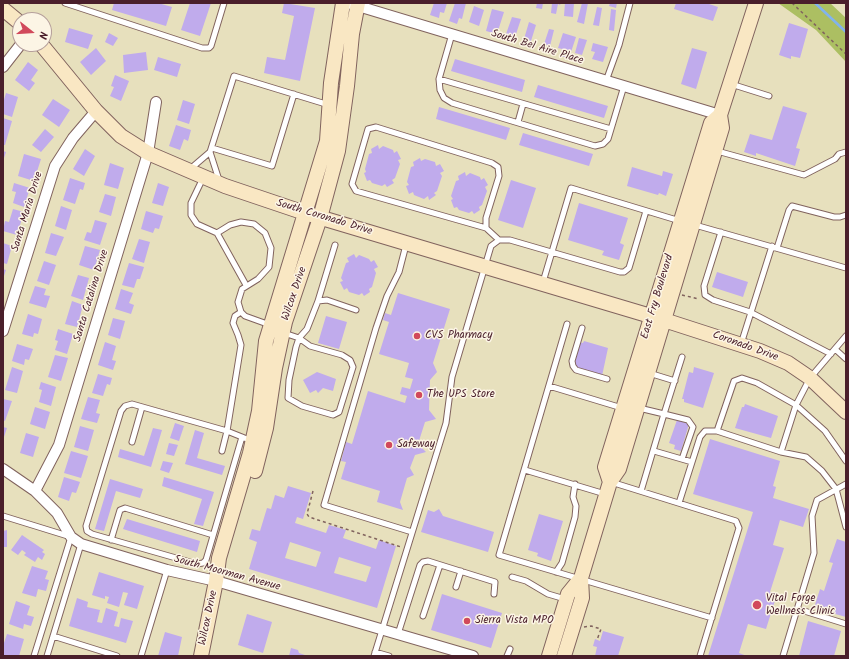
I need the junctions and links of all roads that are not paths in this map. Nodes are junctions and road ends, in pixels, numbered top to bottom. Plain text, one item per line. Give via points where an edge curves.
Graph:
1 (6, 3) edge
2 (65, 3) edge
3 (224, 3) edge
4 (343, 3) edge
5 (630, 3) edge
6 (756, 3) edge
7 (354, 4) edge
8 (3, 8) edge
9 (12, 16) edge
10 (452, 34) junction
11 (15, 52) edge
12 (48, 52) edge
13 (3, 67) edge
14 (439, 79) junction
15 (606, 81) junction
16 (730, 84) junction
17 (624, 86) junction
18 (294, 94) junction
19 (769, 96) dead end
20 (156, 102) dead end
21 (523, 104) junction
22 (330, 105) junction
23 (96, 111) junction
24 (720, 115) junction
25 (518, 122) junction
26 (611, 129) junction
27 (211, 150) junction
28 (716, 151) junction
29 (846, 152) edge
30 (148, 153) junction
31 (188, 171) junction
32 (203, 177) junction
33 (220, 184) junction
34 (646, 211) junction
35 (305, 213) junction
36 (846, 215) edge
37 (320, 218) junction
38 (687, 223) junction
39 (486, 228) junction
40 (721, 232) junction
41 (217, 233) junction
42 (499, 240) junction
43 (407, 244) junction
44 (335, 245) dead end
45 (774, 247) junction
46 (552, 253) junction
47 (485, 267) junction
48 (846, 268) edge
49 (542, 284) junction
50 (246, 285) junction
51 (318, 301) junction
52 (356, 310) dead end
53 (241, 312) junction
54 (750, 312) junction
55 (658, 318) junction
56 (567, 324) dead end
57 (582, 328) dead end
58 (277, 329) junction
59 (3, 331) edge
60 (846, 336) edge
61 (299, 338) junction
62 (741, 345) junction
63 (835, 349) junction
64 (831, 354) junction
65 (682, 357) dead end
66 (846, 359) edge
67 (648, 373) junction
68 (810, 378) junction
69 (607, 379) dead end
70 (674, 381) junction
71 (548, 386) junction
72 (796, 405) junction
73 (142, 407) junction
74 (638, 407) junction
75 (623, 408) junction
76 (846, 412) edge
77 (664, 414) junction
78 (227, 431) junction
79 (717, 431) junction
80 (252, 441) junction
81 (132, 442) dead end
82 (222, 450) dead end
83 (654, 451) junction
84 (781, 452) junction
85 (682, 459) junction
86 (846, 461) edge
87 (692, 462) junction
88 (3, 470) edge
89 (525, 470) junction
90 (575, 484) junction
91 (846, 484) edge
92 (608, 488) junction
93 (836, 489) junction
94 (34, 491) junction
95 (641, 491) junction
96 (679, 503) junction
97 (3, 516) edge
98 (846, 527) edge
99 (412, 532) junction
100 (213, 535) junction
101 (71, 537) junction
102 (111, 540) junction
103 (82, 544) junction
104 (440, 565) junction
105 (167, 570) junction
106 (461, 571) junction
107 (556, 572) junction
108 (512, 576) dead end
109 (581, 578) junction
110 (216, 581) junction
111 (456, 587) dead end
112 (494, 594) dead end
113 (566, 599) junction
114 (798, 609) junction
115 (423, 616) dead end
116 (712, 618) junction
117 (846, 624) edge
118 (381, 629) junction
119 (398, 634) junction
120 (53, 636) junction
121 (510, 649) dead end
122 (374, 654) edge
123 (34, 656) edge
124 (47, 656) edge
125 (117, 656) edge
126 (141, 656) edge
127 (201, 656) edge
128 (389, 656) edge
129 (473, 656) edge
130 (507, 656) edge
131 (548, 656) edge
132 (564, 656) edge
133 (700, 656) edge
134 (783, 656) edge

1 - 8 lane
2 - 3 lane via 194,46 209,48
4 - 22 street, Wilcox Drive
5 - 15 lane
6 - 16 street, East Fry Boulevard
7 - 10 street, South Bel Aire Place
7 - 37 street, Wilcox Drive via 338,151
8 - 9 street
10 - 14 lane
10 - 15 street, South Bel Aire Place
11 - 13 street
12 - 23 street, South Coronado Drive
14 - 21 lane
14 - 25 lane via 444,98 452,103
15 - 17 street, South Bel Aire Place
16 - 19 lane
16 - 24 street, East Fry Boulevard
17 - 24 street, South Bel Aire Place
17 - 26 lane
18 - 22 lane
18 - 27 lane via 272,166
18 - 27 lane via 234,76
20 - 30 street, Santa Catalina Drive
21 - 25 lane
21 - 26 lane
22 - 35 street, Wilcox Drive via 327,141
23 - 30 street, South Coronado Drive via 121,136
23 - 59 street, Santa Maria Drive via 54,166
24 - 28 street, East Fry Boulevard via 722,128
24 - 38 street, East Fry Boulevard via 711,123
25 - 26 lane via 595,146 603,144 608,139
27 - 31 lane
27 - 33 lane
28 - 29 lane via 804,175
28 - 38 street, East Fry Boulevard
30 - 31 street, South Coronado Drive
30 - 94 street, Santa Catalina Drive via 59,445
31 - 32 street, South Coronado Drive
32 - 33 street, South Coronado Drive
32 - 41 lane via 192,199 191,215 197,224
33 - 35 street, South Coronado Drive
34 - 38 lane
34 - 46 lane via 629,268 624,272
34 - 46 lane via 571,188
35 - 37 street, South Coronado Drive
35 - 58 street, Wilcox Drive
36 - 45 lane via 834,217 792,206
37 - 43 street, South Coronado Drive
37 - 58 street, Wilcox Drive
38 - 40 lane
38 - 55 street, East Fry Boulevard
39 - 39 lane via 486,218 499,176 498,167 376,127 368,130 352,184 356,190
39 - 42 lane
40 - 45 lane
40 - 54 lane via 704,286 705,295
41 - 50 lane
41 - 50 lane via 230,224 241,222 254,224 265,233 271,248 269,267 258,279
42 - 46 lane via 510,240
42 - 47 lane via 491,246
43 - 47 street, South Coronado Drive
43 - 99 lane via 399,272 376,328 324,505
44 - 51 lane
45 - 48 lane
45 - 54 lane
46 - 49 lane
47 - 49 street, South Coronado Drive
47 - 99 lane via 452,377 446,423
49 - 55 street, South Coronado Drive
50 - 53 lane via 238,302
51 - 52 lane via 327,300
51 - 61 lane via 307,329
53 - 58 lane via 249,319
53 - 78 lane via 235,316 232,323 241,346
54 - 62 lane
54 - 64 lane
55 - 62 street, Coronado Drive
55 - 67 street, East Fry Boulevard
55 - 75 street, East Fry Boulevard
56 - 71 lane
57 - 69 lane via 572,361 573,366 576,370
58 - 61 lane
58 - 80 street, Wilcox Drive via 275,368
60 - 63 lane
61 - 61 lane via 289,380 288,398 302,406 333,415 338,412 353,367 350,360 342,355 310,346
62 - 68 street, Coronado Drive via 788,363
63 - 64 lane
63 - 66 lane
64 - 68 lane
65 - 70 lane
67 - 70 lane
67 - 74 street, East Fry Boulevard
68 - 72 lane
68 - 76 street, Coronado Drive
70 - 77 lane
71 - 75 lane
71 - 89 lane
72 - 79 lane via 757,383 742,378 734,381
72 - 84 lane
72 - 86 lane via 825,431
73 - 78 lane
73 - 81 lane
73 - 102 lane via 132,404 125,406 121,411 86,526 87,531 92,534
74 - 77 lane
74 - 92 street, East Fry Boulevard via 619,469
75 - 92 street, East Fry Boulevard via 605,467
77 - 83 lane
77 - 85 lane via 688,420 693,426
78 - 80 lane
78 - 82 lane
79 - 84 lane
79 - 87 lane via 705,431 700,437
80 - 100 lane
80 - 110 street, Wilcox Drive via 230,553
83 - 85 lane
83 - 95 lane
84 - 93 lane via 806,457 822,471
85 - 87 lane
87 - 96 lane
88 - 94 street, South Moorman Avenue
89 - 90 lane
89 - 107 lane via 499,555
90 - 92 lane
90 - 107 lane via 575,517 562,563
91 - 93 lane
92 - 95 lane
92 - 109 street, East Fry Boulevard
93 - 98 lane
93 - 114 lane via 816,500 812,516 814,553
94 - 101 street, South Moorman Avenue via 57,513
95 - 96 lane
96 - 116 lane via 736,521 739,528
97 - 101 lane
99 - 118 lane
100 - 102 lane via 206,560 197,564
100 - 102 lane via 124,508 120,510
101 - 103 street, South Moorman Avenue
101 - 123 lane
103 - 105 street, South Moorman Avenue
103 - 120 lane
104 - 106 lane
104 - 115 lane
104 - 119 lane via 428,561 420,565
105 - 110 street, South Moorman Avenue
105 - 126 lane
106 - 111 lane
106 - 112 lane via 495,582
107 - 109 lane
108 - 113 lane via 548,594
109 - 113 street, East Fry Boulevard
109 - 116 lane
109 - 132 street, East Fry Boulevard via 582,598
110 - 118 street, South Moorman Avenue
110 - 127 street, Wilcox Drive
113 - 131 street, East Fry Boulevard
114 - 117 lane
114 - 134 lane
116 - 133 lane
118 - 119 street, South Moorman Avenue
118 - 122 lane
119 - 129 street, South Moorman Avenue
120 - 124 lane
120 - 125 lane
121 - 130 lane
122 - 128 lane

